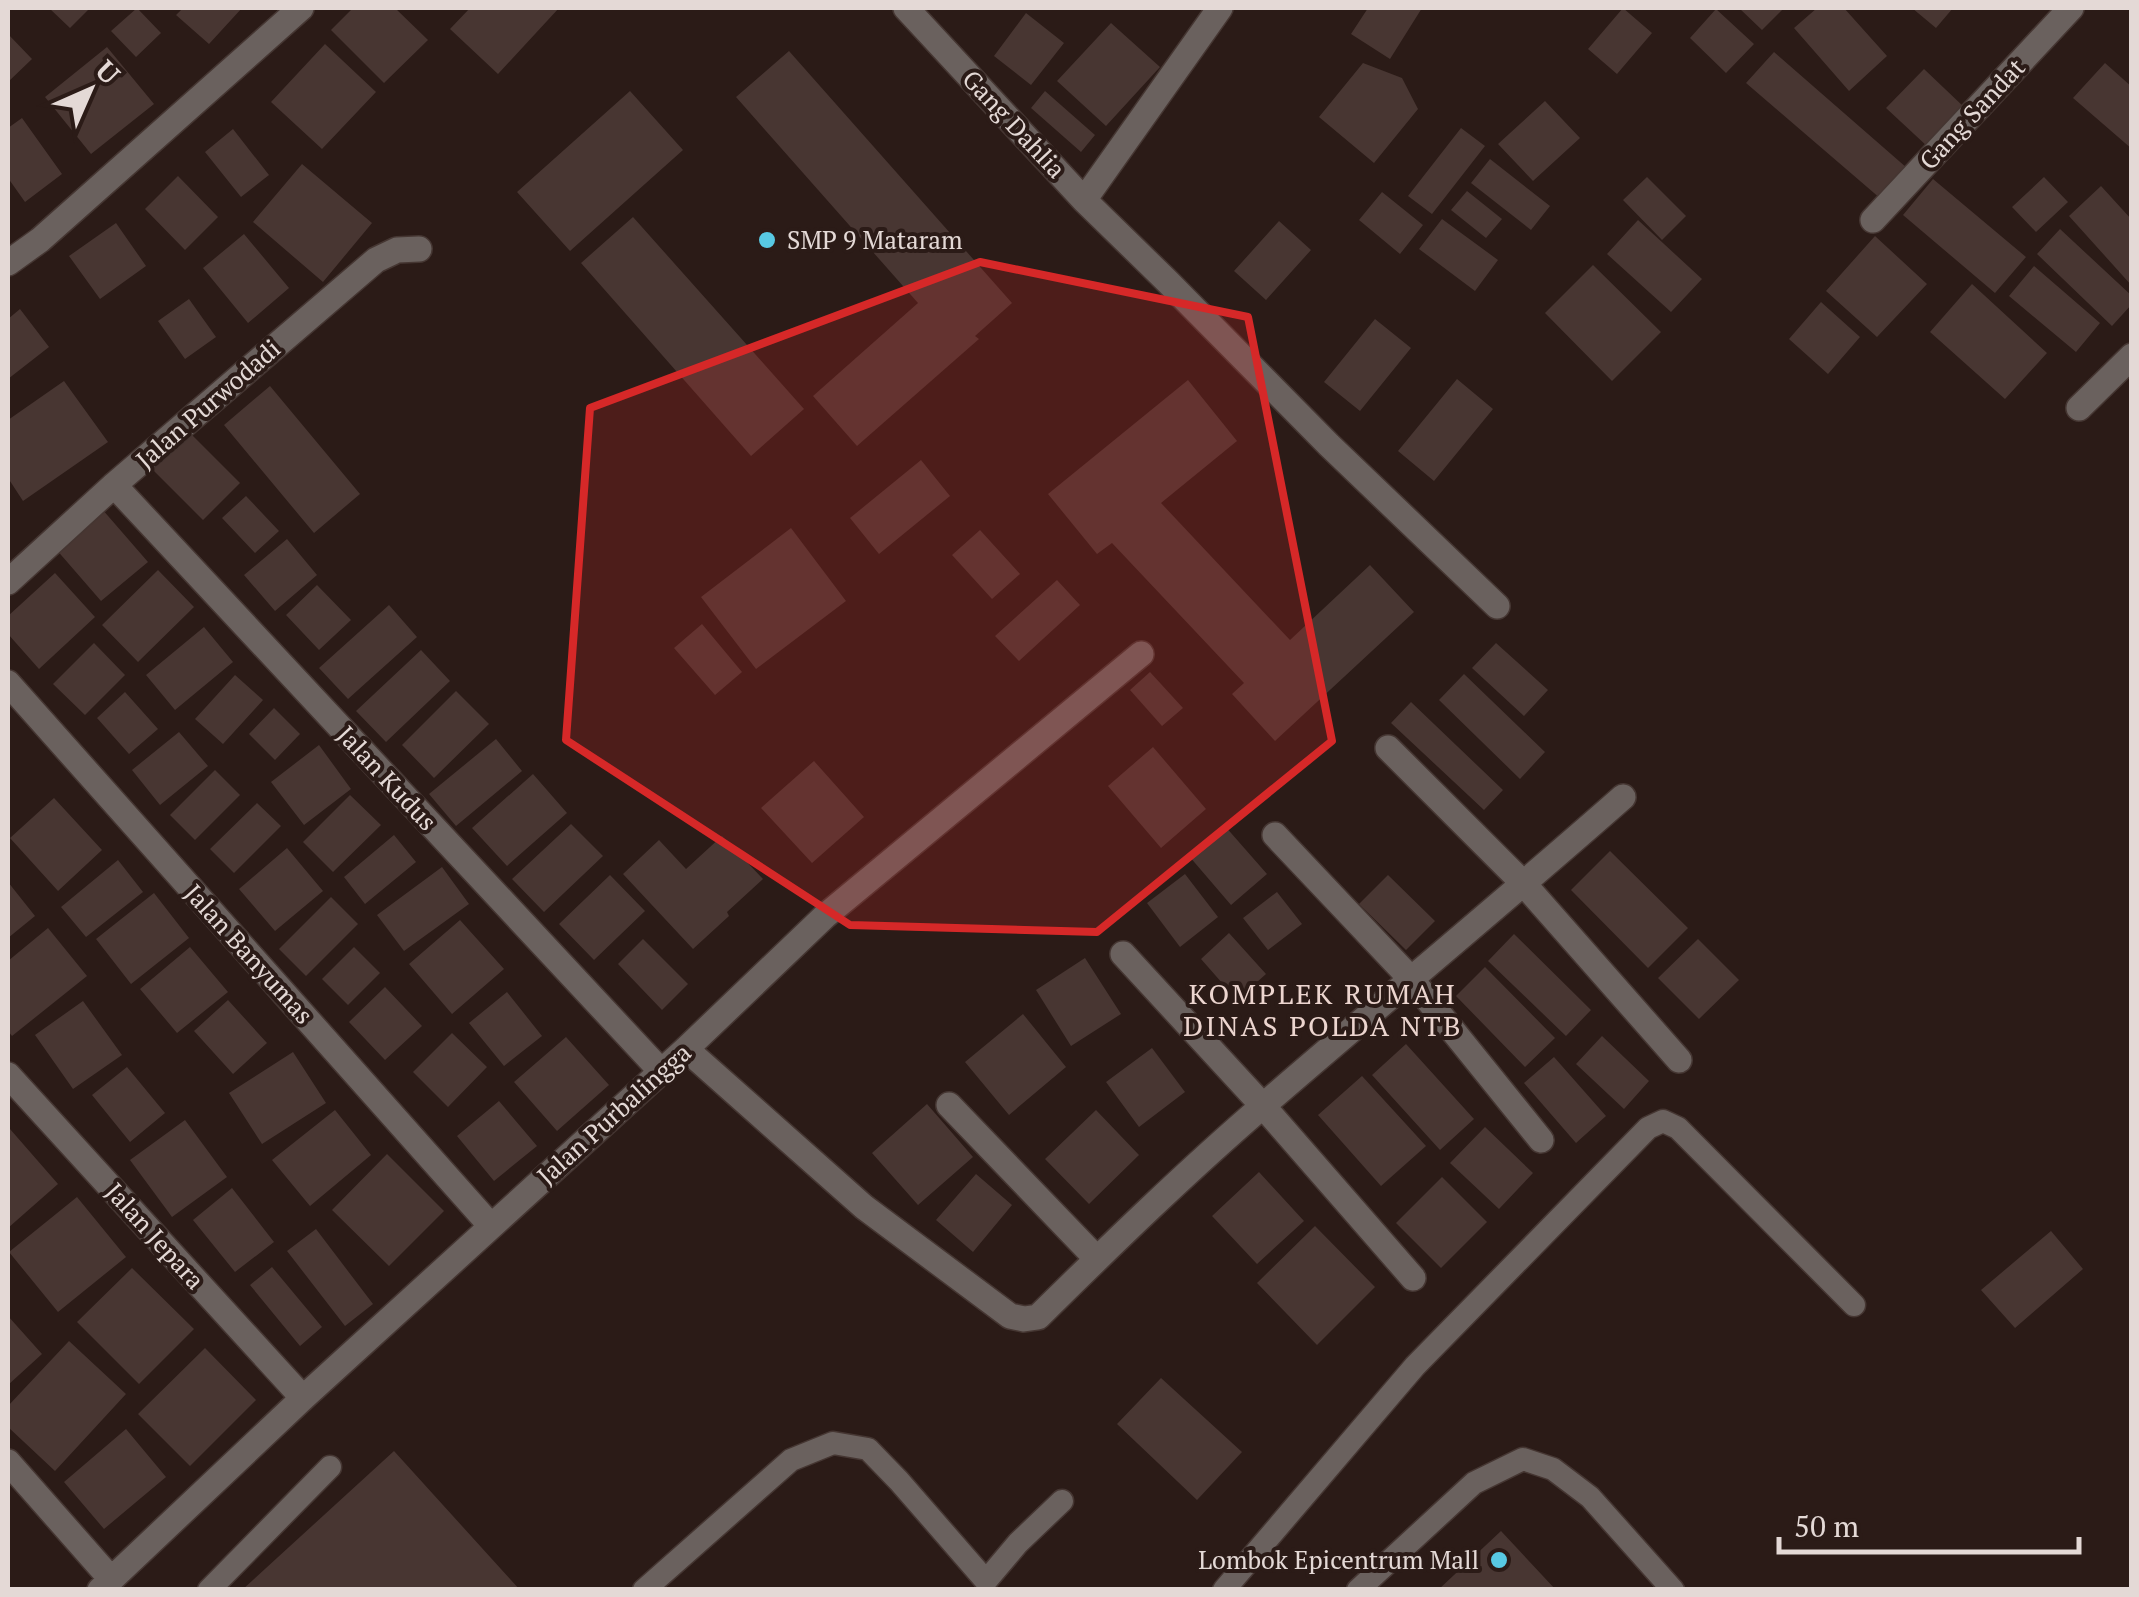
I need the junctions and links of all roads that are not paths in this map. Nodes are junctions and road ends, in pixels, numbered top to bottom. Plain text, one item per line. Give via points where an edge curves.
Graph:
1 (301, 8) edge
2 (906, 8) edge
3 (1220, 8) edge
4 (2071, 8) edge
5 (1084, 200) junction
6 (1872, 220) dead end
7 (419, 249) dead end
8 (8, 263) edge
9 (2132, 356) edge
10 (2079, 408) dead end
11 (114, 485) junction
12 (8, 582) edge
13 (1496, 606) dead end
14 (1142, 654) dead end
15 (8, 683) edge
16 (1388, 748) dead end
17 (1623, 796) dead end
18 (1275, 835) dead end
19 (1524, 884) junction
20 (1122, 954) dead end
21 (1412, 980) junction
22 (686, 1049) junction
23 (1679, 1060) dead end
24 (660, 1070) junction
25 (8, 1075) edge
26 (949, 1105) dead end
27 (1262, 1106) junction
28 (1542, 1140) dead end
29 (491, 1226) junction
30 (1096, 1259) junction
31 (1413, 1278) dead end
32 (1854, 1304) dead end
33 (303, 1398) junction
34 (8, 1462) edge
35 (330, 1467) dead end
36 (1062, 1501) dead end
37 (106, 1584) edge
38 (990, 1585) edge
39 (208, 1590) edge
40 (644, 1590) edge
41 (1224, 1590) edge
42 (1358, 1590) edge
43 (1673, 1590) edge

1 - 8 street
2 - 5 street, Gang Dahlia
3 - 5 street, Gang Dahlia
4 - 6 street, Gang Sandat
5 - 13 street
7 - 11 street, Jalan Purwodadi via 376,260
9 - 10 street
11 - 12 street, Jalan Purwodadi
11 - 24 street, Jalan Kudus
14 - 22 street, Jalan Purbalingga via 826,916
15 - 29 street, Jalan Banyumas
16 - 19 street
17 - 19 street
18 - 21 street
19 - 21 street
19 - 23 street
20 - 27 street
21 - 27 street
21 - 28 street
22 - 24 street, Jalan Purbalingga
22 - 30 street via 864,1208 1010,1316 1038,1317
24 - 29 street, Jalan Purbalingga
25 - 33 street, Jalan Jepara
26 - 30 street
27 - 30 street
27 - 31 street
29 - 33 street, Jalan Purbalingga
32 - 41 lane via 1678,1128 1663,1121 1648,1128 1414,1366
33 - 37 street, Jalan Purbalingga
34 - 37 street
35 - 39 lane
36 - 38 lane via 1018,1544
38 - 40 lane via 868,1449 832,1443 792,1460
42 - 43 lane via 1474,1483 1523,1459 1553,1468 1590,1497

